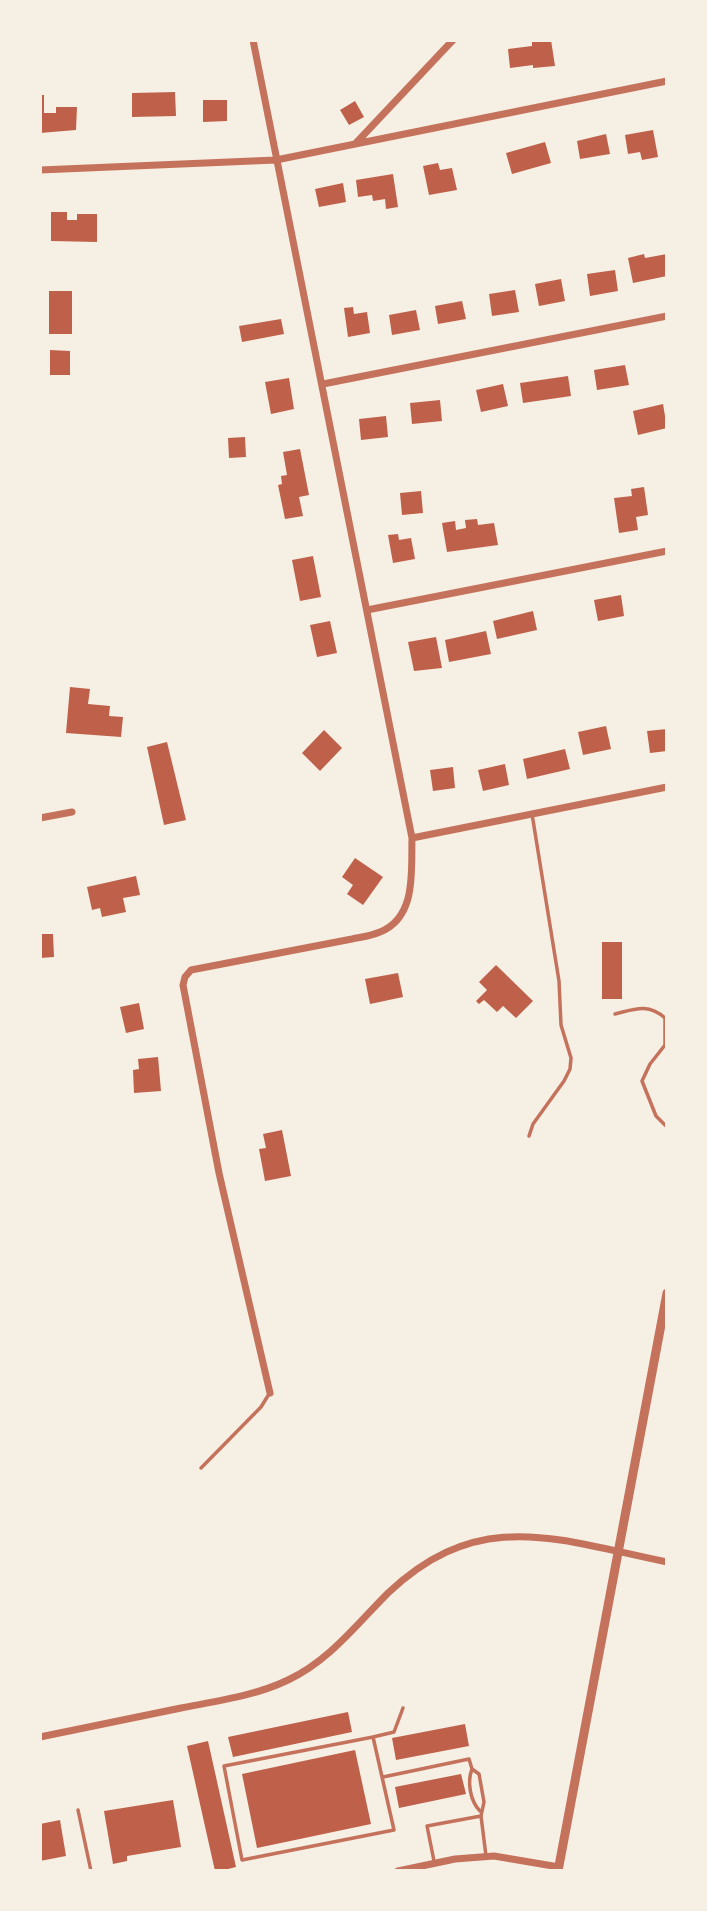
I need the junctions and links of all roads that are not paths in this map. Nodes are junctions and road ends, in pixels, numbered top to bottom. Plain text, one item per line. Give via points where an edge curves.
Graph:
1 (253, 40) edge
2 (453, 40) edge
3 (667, 81) edge
4 (356, 144) junction
5 (276, 159) junction
6 (40, 170) edge
7 (667, 316) edge
8 (323, 384) junction
9 (667, 551) edge
10 (367, 611) junction
11 (667, 787) edge
12 (72, 812) dead end
13 (532, 814) junction
14 (40, 818) edge
15 (412, 838) junction
16 (615, 1014) dead end
17 (667, 1126) edge
18 (529, 1136) dead end
19 (667, 1293) edge
20 (665, 1310) edge
21 (270, 1393) joint
22 (201, 1468) dead end
23 (619, 1552) junction
24 (667, 1562) edge
25 (403, 1708) dead end
26 (40, 1737) edge
27 (373, 1737) junction
28 (472, 1769) junction
29 (383, 1777) junction
30 (78, 1810) dead end
31 (481, 1813) junction
32 (486, 1857) junction
33 (435, 1863) junction
34 (559, 1869) edge
35 (91, 1871) edge
36 (398, 1871) edge

1 - 5 street
2 - 4 street
3 - 4 street
4 - 5 street
5 - 6 street
5 - 8 street
7 - 8 street
8 - 10 street
9 - 10 street
10 - 15 street
11 - 13 street
12 - 14 street
13 - 15 street
13 - 18 lane via 559,981 561,1025 571,1058 565,1081
15 - 21 street via 407,903 391,926 352,939 191,970 185,977 219,1172
16 - 17 lane via 639,1008 656,1010 665,1018 664,1045 642,1081 656,1116
19 - 20 street
20 - 23 street
21 - 22 lane
23 - 24 street
23 - 26 street via 536,1536 508,1535 465,1543 407,1576 323,1658 291,1679 254,1693
23 - 34 street
25 - 27 lane via 394,1732
27 - 29 lane
27 - 29 lane via 224,1766 242,1860 394,1829
28 - 29 lane via 469,1759
28 - 31 lane via 474,1805
28 - 31 lane via 479,1774 484,1802
30 - 35 lane
31 - 32 lane
31 - 33 lane via 427,1826
32 - 33 street
32 - 34 street
33 - 36 street

